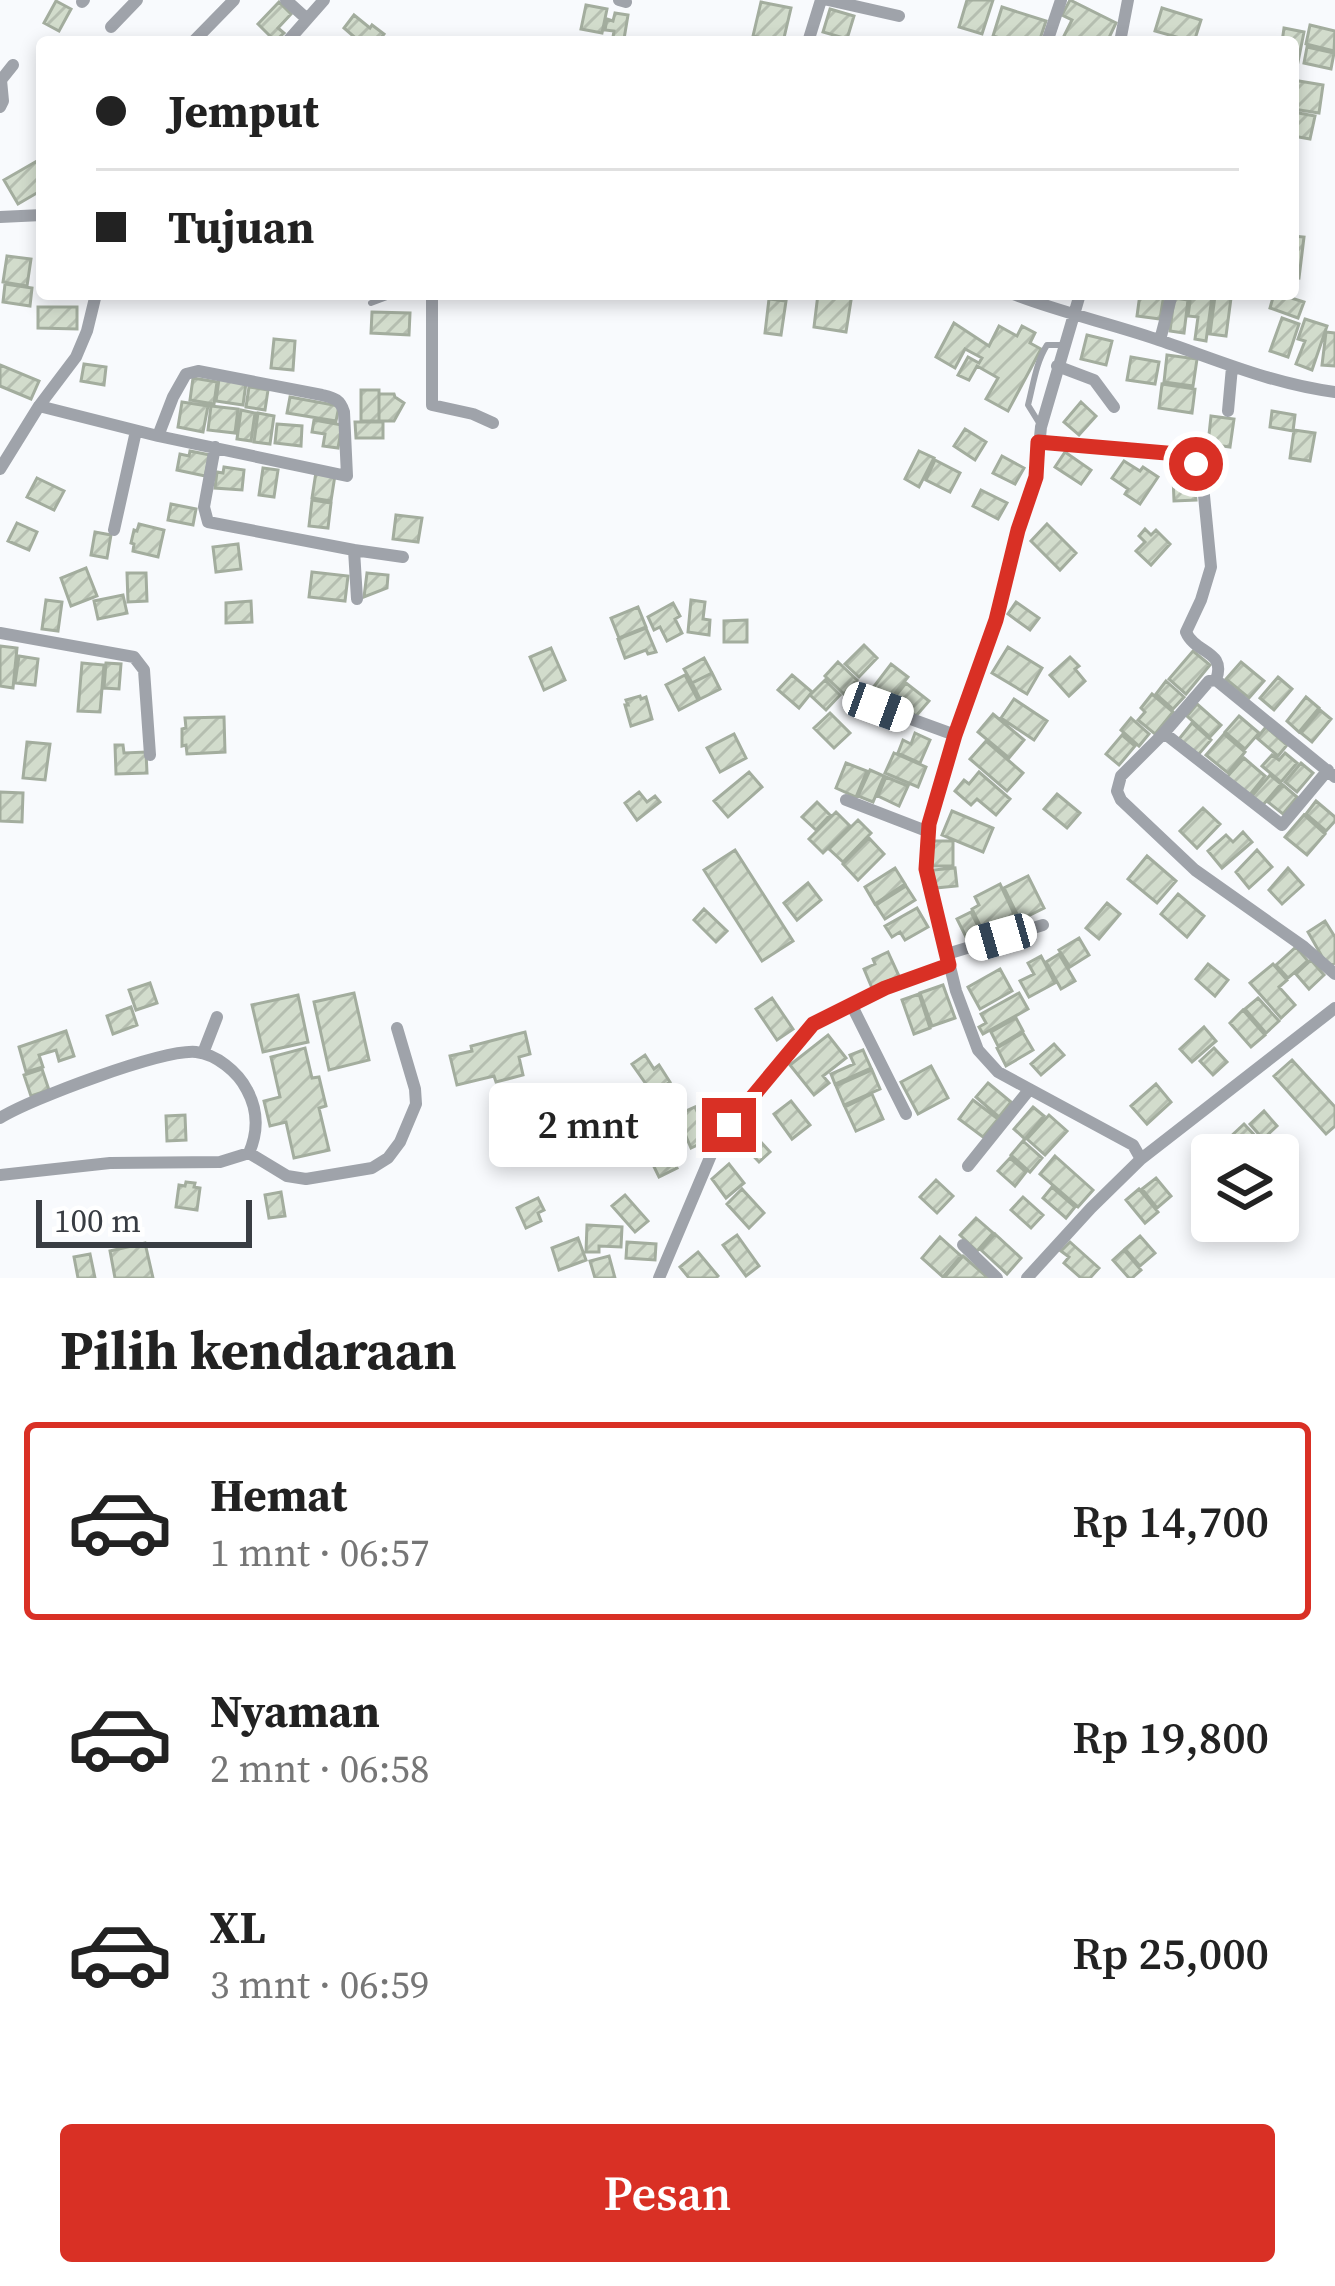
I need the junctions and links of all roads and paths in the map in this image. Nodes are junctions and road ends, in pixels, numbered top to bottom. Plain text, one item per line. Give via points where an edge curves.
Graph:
1 (136, 0) edge
2 (234, 0) edge
3 (286, 0) edge
4 (324, 0) edge
5 (825, 0) edge
6 (1061, 0) edge
7 (1128, 0) edge
8 (898, 16) dead end
9 (308, 19) junction
10 (111, 27) dead end
11 (199, 36) edge
12 (292, 36) edge
13 (810, 36) edge
14 (1049, 36) edge
15 (1121, 36) edge
16 (13, 65) dead end
17 (0, 107) edge
18 (36, 214) edge
19 (0, 217) edge
20 (95, 300) edge
21 (379, 300) edge
22 (432, 300) edge
23 (1032, 300) edge
24 (1078, 300) edge
25 (1170, 300) edge
26 (371, 303) dead end
27 (1074, 313) junction
28 (1160, 340) junction
29 (1063, 345) junction
30 (1057, 366) junction
31 (1232, 367) junction
32 (1335, 392) edge
33 (39, 406) junction
34 (1114, 407) dead end
35 (1228, 412) dead end
36 (493, 423) dead end
37 (1041, 427) junction
38 (136, 431) junction
39 (158, 436) junction
40 (1038, 442) junction
41 (215, 447) junction
42 (0, 469) edge
43 (114, 530) dead end
44 (354, 550) junction
45 (403, 557) dead end
46 (357, 599) dead end
47 (0, 633) edge
48 (1216, 680) junction
49 (878, 707) dead end
50 (1164, 733) junction
51 (955, 735) junction
52 (150, 755) dead end
53 (1331, 774) edge
54 (846, 800) dead end
55 (928, 832) junction
56 (1043, 925) dead end
57 (948, 960) junction
58 (1335, 974) edge
59 (852, 1006) junction
60 (1335, 1008) edge
61 (217, 1017) dead end
62 (397, 1028) dead end
63 (202, 1052) junction
64 (1029, 1090) junction
65 (906, 1114) dead end
66 (0, 1118) edge
67 (249, 1153) junction
68 (1141, 1160) junction
69 (968, 1166) dead end
70 (0, 1175) edge
71 (963, 1245) dead end
72 (658, 1278) edge
73 (997, 1278) edge
74 (1027, 1278) edge

1 - 10 street
2 - 11 street
3 - 9 street
4 - 9 street
5 - 8 street
5 - 13 street
6 - 14 street
7 - 15 street
9 - 12 street
16 - 17 street via 1,80
18 - 19 street
20 - 33 street via 76,357
21 - 26 lane
22 - 36 street via 432,405
23 - 27 street
24 - 27 street
25 - 28 street
27 - 28 street
27 - 29 street
28 - 31 street
29 - 30 street
29 - 37 lane via 1042,353 1028,406
30 - 34 street via 1094,380
30 - 37 street
31 - 32 street
31 - 35 street
33 - 38 street
33 - 42 street
37 - 40 street
38 - 39 street
38 - 43 street
39 - 41 street
39 - 41 street via 187,374 198,371 322,395 344,412 347,476
40 - 48 street via 1191,457 1202,475 1211,567 1186,632 1218,662
40 - 51 street via 1036,477 996,620
41 - 44 street via 208,522
44 - 45 street
44 - 46 street
47 - 52 street via 134,657 144,670
48 - 50 street
48 - 53 street
49 - 51 street
50 - 53 street via 1282,826
50 - 58 street via 1121,776 1120,800 1195,870
51 - 55 street
54 - 55 street
55 - 57 street via 926,869
56 - 57 street
57 - 59 street
57 - 64 street via 978,1051
59 - 65 street
59 - 72 street via 813,1024 729,1125
60 - 68 street
61 - 63 street
62 - 67 street via 416,1104 388,1158 306,1179
63 - 66 street via 168,1054
63 - 67 street via 232,1070 250,1094 256,1125
64 - 68 street via 1119,1136
64 - 69 street
67 - 70 street via 220,1162
68 - 74 street
71 - 73 street

